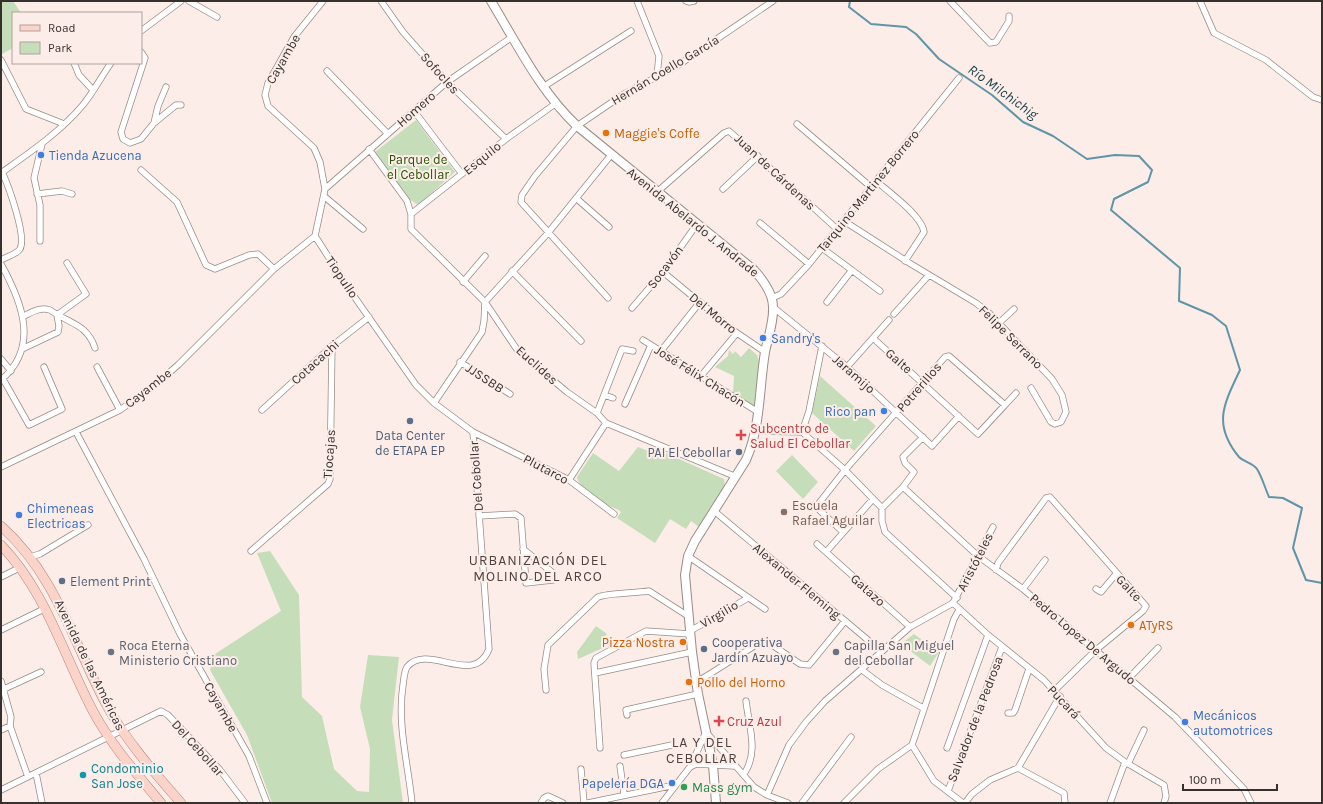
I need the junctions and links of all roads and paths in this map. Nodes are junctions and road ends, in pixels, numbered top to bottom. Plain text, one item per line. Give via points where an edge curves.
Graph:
1 (182, 1) edge
2 (189, 1) edge
3 (323, 1) edge
4 (381, 1) edge
5 (491, 1) edge
6 (637, 1) edge
7 (686, 1) edge
8 (694, 1) edge
9 (773, 1) edge
10 (950, 1) edge
11 (1200, 1) edge
12 (217, 17) dead end
13 (1009, 19) dead end
14 (142, 30) edge
15 (632, 31) dead end
16 (512, 37) junction
17 (142, 54) edge
18 (1, 60) edge
19 (74, 64) edge
20 (110, 64) edge
21 (327, 71) dead end
22 (657, 76) junction
23 (959, 78) dead end
24 (447, 82) junction
25 (166, 87) dead end
26 (542, 87) junction
27 (93, 90) junction
28 (1322, 100) edge
29 (555, 104) junction
30 (181, 105) dead end
31 (414, 111) junction
32 (154, 123) junction
33 (64, 124) junction
34 (797, 124) dead end
35 (577, 126) junction
36 (388, 134) junction
37 (506, 139) junction
38 (42, 144) junction
39 (370, 149) junction
40 (611, 155) junction
41 (758, 156) junction
42 (141, 170) dead end
43 (2, 173) edge
44 (462, 174) junction
45 (876, 181) junction
46 (871, 187) junction
47 (325, 189) junction
48 (723, 189) dead end
49 (657, 192) junction
50 (37, 194) junction
51 (72, 194) dead end
52 (324, 197) junction
53 (576, 198) junction
54 (411, 214) junction
55 (844, 221) junction
56 (760, 223) dead end
57 (697, 224) junction
58 (609, 227) dead end
59 (363, 229) dead end
60 (837, 229) junction
61 (548, 233) junction
62 (315, 236) junction
63 (40, 241) dead end
64 (822, 248) junction
65 (485, 256) dead end
66 (1, 260) edge
67 (905, 260) junction
68 (67, 263) dead end
69 (1, 264) edge
70 (809, 264) junction
71 (274, 269) junction
72 (852, 270) junction
73 (512, 271) junction
74 (663, 272) junction
75 (929, 275) junction
76 (463, 282) junction
77 (880, 291) dead end
78 (608, 298) dead end
79 (772, 298) junction
80 (484, 302) junction
81 (700, 302) junction
82 (827, 302) dead end
83 (774, 307) junction
84 (632, 308) dead end
85 (1014, 309) dead end
86 (894, 314) dead end
87 (57, 315) junction
88 (24, 316) junction
89 (369, 317) junction
90 (890, 320) dead end
91 (999, 324) junction
92 (737, 333) junction
93 (873, 338) junction
94 (643, 340) dead end
95 (581, 341) dead end
96 (651, 345) junction
97 (332, 346) junction
98 (822, 346) junction
99 (95, 348) dead end
100 (22, 349) junction
101 (633, 351) dead end
102 (661, 351) junction
103 (765, 352) junction
104 (1, 359) edge
105 (460, 362) junction
106 (44, 367) dead end
107 (97, 367) dead end
108 (847, 367) junction
109 (10, 372) junction
110 (701, 376) junction
111 (2, 380) edge
112 (922, 382) junction
113 (1031, 388) dead end
114 (1016, 393) dead end
115 (510, 394) dead end
116 (604, 395) junction
117 (613, 398) dead end
118 (434, 403) junction
119 (626, 404) dead end
120 (1005, 405) junction
121 (120, 410) junction
122 (262, 410) dead end
123 (758, 412) junction
124 (896, 412) junction
125 (597, 413) junction
126 (959, 416) junction
127 (606, 423) junction
128 (756, 431) junction
129 (76, 432) junction
130 (473, 432) junction
131 (802, 432) junction
132 (923, 437) junction
133 (1, 468) edge
134 (845, 470) junction
135 (734, 476) junction
136 (569, 480) junction
137 (903, 487) junction
138 (873, 499) junction
139 (882, 508) junction
140 (713, 510) junction
141 (614, 514) dead end
142 (479, 516) junction
143 (88, 525) dead end
144 (1, 526) edge
145 (993, 527) dead end
146 (843, 532) junction
147 (817, 544) dead end
148 (1, 545) edge
149 (523, 549) junction
150 (251, 551) dead end
151 (826, 552) junction
152 (688, 556) junction
153 (978, 556) junction
154 (30, 557) junction
155 (1045, 560) dead end
156 (21, 567) junction
157 (996, 570) junction
158 (1116, 574) junction
159 (1, 577) edge
160 (1023, 589) junction
161 (1096, 589) dead end
162 (748, 598) junction
163 (957, 598) junction
164 (953, 603) junction
165 (46, 608) junction
166 (765, 609) dead end
167 (959, 610) junction
168 (688, 616) junction
169 (845, 621) junction
170 (910, 627) junction
171 (1, 630) edge
172 (690, 632) junction
173 (988, 635) junction
174 (1002, 647) junction
175 (1158, 648) dead end
176 (1096, 650) junction
177 (881, 651) junction
178 (692, 652) junction
179 (1029, 668) junction
180 (862, 670) junction
181 (41, 672) dead end
182 (595, 673) junction
183 (1130, 678) junction
184 (1, 681) edge
185 (697, 682) junction
186 (4, 689) junction
187 (546, 690) dead end
188 (1055, 690) junction
189 (698, 694) junction
190 (1060, 696) junction
191 (746, 701) dead end
192 (923, 708) junction
193 (1008, 713) dead end
194 (627, 715) dead end
195 (10, 726) junction
196 (1, 730) edge
197 (121, 730) junction
198 (1144, 730) dead end
199 (706, 732) junction
200 (108, 737) junction
201 (851, 737) dead end
202 (672, 744) dead end
203 (912, 745) junction
204 (600, 748) dead end
205 (947, 748) dead end
206 (624, 755) dead end
207 (1126, 763) junction
208 (713, 765) junction
209 (620, 766) dead end
210 (734, 766) junction
211 (690, 767) junction
212 (1018, 768) junction
213 (582, 769) dead end
214 (36, 773) junction
215 (744, 774) junction
216 (28, 777) junction
217 (675, 785) junction
218 (1, 790) edge
219 (948, 791) junction
220 (624, 794) junction
221 (767, 795) junction
222 (42, 803) edge
223 (161, 803) edge
224 (181, 803) edge
225 (245, 803) edge
226 (267, 803) edge
227 (412, 803) edge
228 (540, 803) edge
229 (563, 803) edge
230 (584, 803) edge
231 (588, 803) edge
232 (662, 803) edge
233 (716, 803) edge
234 (788, 803) edge
235 (802, 803) edge
236 (844, 803) edge
237 (964, 803) edge
238 (1065, 803) edge
239 (1110, 803) edge
240 (1164, 803) edge
241 (1251, 803) edge

1 - 14 street
2 - 12 street
3 - 47 street, Cayambe via 294,37 268,83 265,95 272,110 314,148 320,162
4 - 24 street, Sofocles via 403,32
5 - 16 street, Avenida Abelardo J. Andrade
6 - 22 street via 659,56
7 - 8 street
9 - 22 street, Hernán Coello García via 677,66
10 - 13 street via 990,43 996,42
11 - 28 street via 1214,33 1266,60 1313,97
15 - 26 street
16 - 24 street, Homero
16 - 26 street, Avenida Abelardo J. Andrade
17 - 32 street via 145,58 120,136 126,142 136,142
18 - 33 street via 26,109
19 - 27 street via 81,77
20 - 27 street
21 - 36 street
22 - 35 street, Hernán Coello García via 624,94
23 - 45 street, Tarquino Martinez Borrero
24 - 31 street, Homero
24 - 37 street, Sofocles
25 - 32 street
26 - 29 street, Avenida Abelardo J. Andrade
27 - 33 street via 83,105
29 - 35 street, Avenida Abelardo J. Andrade
29 - 37 street, Esquilo
30 - 32 street via 176,105
31 - 36 street, Homero
31 - 44 street
33 - 38 street
34 - 46 street
35 - 40 street, Avenida Abelardo J. Andrade
35 - 61 street, Hernán Coello García via 534,176 522,195 521,202
36 - 39 street, Homero
37 - 44 street, Esquilo
38 - 43 street
38 - 50 street via 34,178
39 - 47 street, Homero
39 - 54 street, Euclides via 407,201
40 - 49 street, Avenida Abelardo J. Andrade
40 - 53 street
41 - 48 street
41 - 49 street, Juan de Cárdenas via 729,131
41 - 60 street, Juan de Cárdenas
42 - 71 street via 177,202 206,265 215,269 248,255 258,254
43 - 66 street via 18,214 21,244 18,251
44 - 54 street, Esquilo
45 - 46 street, Tarquino Martinez Borrero
45 - 67 street via 918,219 923,229 924,232
46 - 55 street, Tarquino Martinez Borrero
47 - 52 street, Cayambe
49 - 57 street, Avenida Abelardo J. Andrade
50 - 51 street via 62,190
50 - 63 street via 40,205
52 - 59 street
52 - 62 street, Cayambe
53 - 58 street
53 - 61 street
54 - 76 street, Euclides via 411,229
55 - 60 street, Tarquino Martinez Borrero
55 - 67 street, Felipe Serrano
56 - 70 street
57 - 74 street, Socavón
57 - 79 street, Avenida Abelardo J. Andrade via 754,270
60 - 64 street, Tarquino Martinez Borrero
61 - 73 street
61 - 78 street
62 - 71 street, Cayambe
62 - 89 street, Tiopullo
64 - 70 street, Tarquino Martinez Borrero
64 - 72 street
65 - 76 street
67 - 75 street, Felipe Serrano
68 - 87 street via 86,294
69 - 88 street via 20,301
70 - 79 street, Tarquino Martinez Borrero via 781,294
71 - 121 street, Cayambe via 178,365
72 - 77 street
72 - 82 street
73 - 80 street
73 - 95 street
74 - 81 street, Del Morro
74 - 84 street, Socavón
75 - 86 street
75 - 91 street, Felipe Serrano via 976,303
76 - 80 street, Euclides
79 - 83 street, Avenida Abelardo J. Andrade
80 - 105 street via 482,332
80 - 125 street, Euclides via 518,351 567,392
81 - 92 street, Del Morro
81 - 102 street
83 - 98 street, Jaramijo
83 - 103 street, Avenida Abelardo J. Andrade
85 - 91 street
87 - 88 street via 45,309
87 - 99 street via 88,333
87 - 100 street via 58,332
88 - 100 street
89 - 97 street, Cotacachi
89 - 118 street via 416,385
90 - 93 street
91 - 113 street, Felipe Serrano via 1052,379 1062,395 1066,412 1061,422 1051,422
92 - 103 street, Del Morro
92 - 110 street
93 - 108 street
93 - 112 street, Galte
94 - 96 street, José Félix Chacón
96 - 102 street, José Félix Chacón
96 - 119 street
97 - 122 street, Cotacachi
97 - 150 street, Tiocajas via 330,479 328,484
98 - 108 street, Jaramijo
98 - 131 street via 809,411
100 - 109 street
101 - 116 street via 622,349
102 - 110 street, José Félix Chacón
103 - 123 street, Avenida Abelardo J. Andrade
104 - 109 street
105 - 115 street, JJSSBB
105 - 118 street
106 - 111 street via 62,409 29,425
107 - 121 street
108 - 124 street, Jaramijo
109 - 111 street
110 - 123 street, José Félix Chacón
112 - 120 street, Potrerillos via 943,359 949,356
112 - 124 street, Potrerillos
112 - 126 street, Galte
114 - 120 street
116 - 117 street
116 - 125 street
118 - 130 street, Del Cebollar
120 - 126 street, Galte via 978,434
121 - 129 street, Cayambe
123 - 128 street, Avenida Abelardo J. Andrade
124 - 132 street, Jaramijo
124 - 134 street, Potrerillos
125 - 127 street, Euclides
126 - 132 street, Jaramijo via 932,446
127 - 135 street, Euclides
127 - 136 street
128 - 131 street
128 - 135 street, Avenida Abelardo J. Andrade via 746,460
129 - 133 street
129 - 226 street, Cayambe via 180,634 249,756
130 - 136 street, Plutarco
130 - 142 street, Del Cebollar
131 - 134 street
132 - 137 street via 903,457 914,472
134 - 138 street
134 - 146 street, Potrerillos via 816,507
135 - 140 street, Avenida Abelardo J. Andrade
136 - 141 street, Plutarco
137 - 139 street
137 - 153 street, Pedro Lopez De Argudo
138 - 139 street
138 - 146 street
139 - 163 street via 885,532
140 - 152 street, Avenida Abelardo J. Andrade
140 - 169 street, Alexander Fleming
142 - 149 street via 519,515
142 - 227 street, Del Cebollar via 489,649 484,658 473,665 461,666 437,660 422,660 411,664 405,672 400,720
143 - 154 street via 40,554
144 - 154 main road, Avenida de las Américas
145 - 153 street, Aristóteles
146 - 151 street
147 - 151 street, Gatazo
148 - 156 main road, Avenida de las Américas
149 - 149 street via 526,583 553,580 553,573
151 - 170 street, Gatazo
152 - 162 street
152 - 168 street, Avenida Abelardo J. Andrade via 685,575
153 - 157 street, Pedro Lopez De Argudo
153 - 163 street, Aristóteles
154 - 197 main road, Avenida de las Américas via 63,608 92,676
155 - 160 street
156 - 159 street
156 - 165 main road, Avenida de las Américas
157 - 158 street, Galte via 998,563 1046,498 1050,497
157 - 160 street, Pedro Lopez De Argudo
158 - 161 street via 1101,592
158 - 176 street, Galte via 1146,608
160 - 176 street, Pedro Lopez De Argudo
162 - 166 street
162 - 172 street, Virgilio
163 - 164 street, Aristóteles
164 - 167 street, Pucará
164 - 170 street
165 - 171 street
165 - 200 main road, Avenida de las Américas via 90,706
167 - 173 street, Pucará
167 - 192 street
168 - 172 street, Avenida Abelardo J. Andrade
168 - 187 street via 649,591 598,597 548,645 544,669
169 - 177 street, Alexander Fleming
169 - 185 street via 809,665 805,666 768,642 759,643
170 - 177 street
172 - 178 street, Avenida Abelardo J. Andrade
172 - 182 street via 642,633 596,658
173 - 174 street, Pucará
173 - 205 street
174 - 179 street, Pucará
174 - 219 street, Salvador de la Pedrosa
175 - 183 street
176 - 183 street, Pedro Lopez De Argudo
176 - 188 street, Galte
177 - 180 street
178 - 182 street
178 - 185 street, Avenida Abelardo J. Andrade
179 - 188 street, Pucará
179 - 193 street via 1015,710
180 - 192 street via 882,685
180 - 221 street via 825,700 806,722 790,745
181 - 186 street
182 - 204 street
183 - 241 street, Pedro Lopez De Argudo via 1175,717 1229,772
184 - 186 street
185 - 189 street, Avenida Abelardo J. Andrade
186 - 195 street via 11,717
188 - 190 street, Pucará
189 - 194 street via 626,710
189 - 199 street, Avenida Abelardo J. Andrade
190 - 207 street, Pucará via 1106,748
190 - 212 street
191 - 215 street via 753,751 751,764
192 - 203 street
195 - 196 street
195 - 216 street
197 - 200 street
197 - 224 main road, Avenida de las Américas via 146,764
197 - 225 street, Del Cebollar via 162,711 165,712 220,770
198 - 207 street
199 - 208 street, Avenida Abelardo J. Andrade
199 - 210 street via 731,759
199 - 211 street
200 - 214 street
200 - 223 main road, Avenida de las Américas
201 - 235 street
202 - 206 street
203 - 219 street via 928,774
203 - 236 street via 878,769
207 - 239 street
207 - 240 street, Pucará via 1164,785
208 - 210 street
208 - 211 street via 696,764
208 - 233 street, Avenida Abelardo J. Andrade
209 - 220 street
210 - 215 street
211 - 217 street
212 - 237 street via 990,780
212 - 238 street via 1064,793
213 - 230 street
214 - 216 street
214 - 222 street
215 - 221 street via 754,787
216 - 218 street
217 - 220 street
217 - 232 street
219 - 237 street
220 - 231 street
221 - 234 street
228 - 229 street via 548,796

